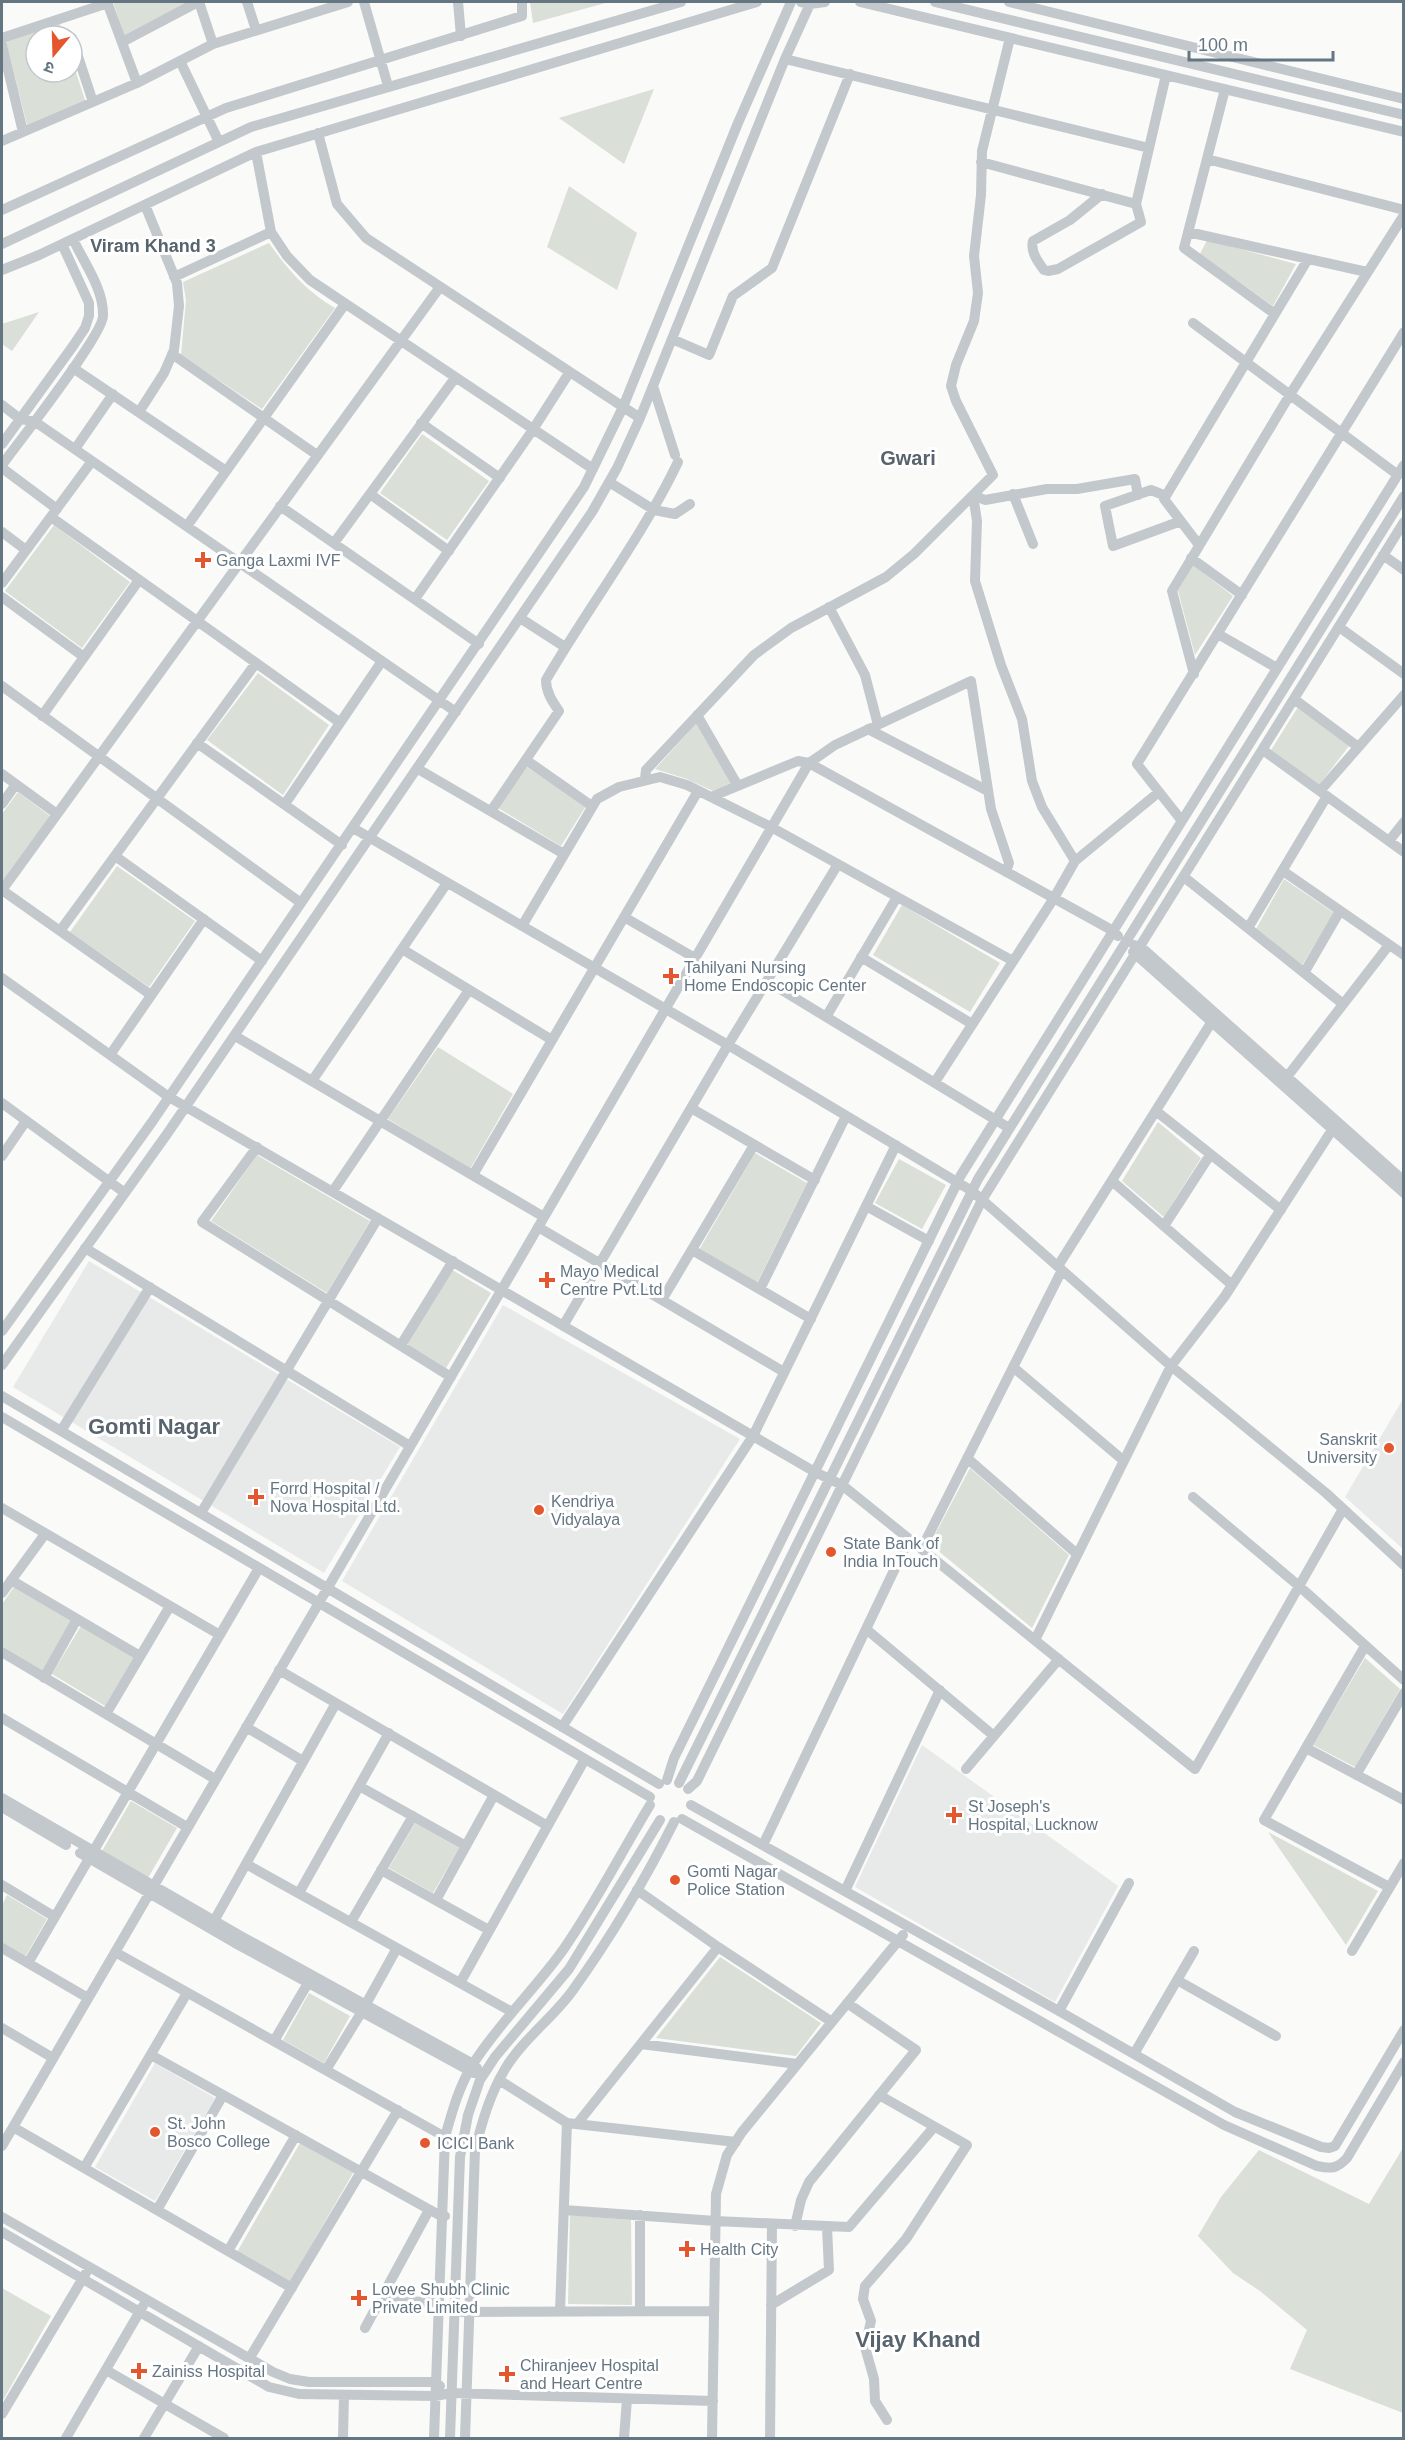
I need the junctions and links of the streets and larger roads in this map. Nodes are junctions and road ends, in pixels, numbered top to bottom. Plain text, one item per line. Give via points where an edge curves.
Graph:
1 (108, 2) edge
2 (199, 2) edge
3 (247, 2) edge
4 (348, 2) edge
5 (364, 2) edge
6 (458, 2) edge
7 (522, 2) edge
8 (681, 2) edge
9 (757, 2) edge
10 (791, 2) edge
11 (825, 2) edge
12 (860, 2) edge
13 (934, 2) edge
14 (1009, 2) edge
15 (805, 3) edge
16 (65, 17) junction
17 (67, 24) edge
18 (256, 30) junction
19 (461, 36) junction
20 (2, 38) edge
21 (1010, 38) junction
22 (122, 42) junction
23 (213, 44) junction
24 (2, 45) edge
25 (785, 59) junction
26 (380, 60) junction
27 (180, 61) junction
28 (84, 74) edge
29 (850, 74) junction
30 (1166, 75) junction
31 (136, 83) junction
32 (388, 86) junction
33 (1224, 89) junction
34 (1404, 99) edge
35 (93, 102) junction
36 (992, 109) junction
37 (1404, 115) edge
38 (207, 116) junction
39 (23, 132) junction
40 (1404, 132) edge
41 (318, 133) junction
42 (2, 141) edge
43 (219, 142) junction
44 (1149, 148) junction
45 (256, 152) junction
46 (1206, 159) junction
47 (981, 162) junction
48 (1102, 194) junction
49 (1136, 204) junction
50 (145, 205) junction
51 (2, 210) edge
52 (1404, 212) edge
53 (271, 232) junction
54 (1188, 232) junction
55 (73, 239) junction
56 (2, 244) edge
57 (62, 244) junction
58 (1308, 259) junction
59 (2, 270) edge
60 (1367, 272) junction
61 (174, 278) junction
62 (440, 286) junction
63 (345, 304) junction
64 (1275, 314) junction
65 (1193, 323) dead end
66 (1404, 332) edge
67 (672, 339) junction
68 (400, 341) junction
69 (172, 354) junction
70 (1246, 362) junction
71 (73, 368) junction
72 (569, 373) junction
73 (454, 378) junction
74 (653, 386) junction
75 (1291, 393) junction
76 (113, 394) junction
77 (2, 405) edge
78 (623, 407) junction
79 (139, 412) junction
80 (20, 418) junction
81 (264, 418) junction
82 (639, 418) junction
83 (34, 421) junction
84 (421, 423) junction
85 (532, 431) junction
86 (1341, 432) junction
87 (2, 444) edge
88 (75, 449) junction
89 (317, 455) junction
90 (92, 461) junction
91 (2, 467) edge
92 (593, 470) junction
93 (1401, 470) edge
94 (226, 471) junction
95 (500, 478) junction
96 (609, 482) junction
97 (370, 494) junction
98 (1013, 494) junction
99 (973, 495) junction
100 (1138, 495) junction
101 (1166, 496) junction
102 (1404, 496) edge
103 (690, 504) dead end
104 (280, 506) junction
105 (654, 510) junction
106 (54, 513) junction
107 (1181, 521) junction
108 (1404, 522) edge
109 (187, 526) junction
110 (2, 532) edge
111 (334, 543) junction
112 (1033, 544) dead end
113 (1199, 545) junction
114 (26, 550) junction
115 (449, 551) junction
116 (1383, 555) junction
117 (1191, 558) junction
118 (239, 562) junction
119 (1404, 570) edge
120 (139, 580) junction
121 (2, 583) edge
122 (1242, 595) junction
123 (2, 597) edge
124 (415, 599) junction
125 (829, 607) junction
126 (520, 618) junction
127 (197, 621) junction
128 (1339, 627) junction
129 (1218, 634) junction
130 (479, 644) junction
131 (565, 647) junction
132 (84, 657) junction
133 (382, 661) junction
134 (256, 663) junction
135 (1277, 668) junction
136 (1194, 674) junction
137 (1404, 674) edge
138 (2, 686) edge
139 (1404, 695) edge
140 (1294, 699) junction
141 (440, 701) junction
142 (456, 712) junction
143 (697, 715) junction
144 (42, 716) junction
145 (339, 722) junction
146 (873, 727) junction
147 (197, 743) junction
148 (1358, 746) junction
149 (1263, 750) junction
150 (99, 757) junction
151 (526, 760) junction
152 (809, 763) junction
153 (418, 769) junction
154 (2, 774) edge
155 (645, 779) junction
156 (16, 784) junction
157 (738, 786) junction
158 (698, 791) junction
159 (988, 791) junction
160 (1159, 792) junction
161 (1323, 794) junction
162 (711, 797) junction
163 (156, 798) junction
164 (2, 804) edge
165 (285, 804) junction
166 (592, 806) junction
167 (491, 812) junction
168 (57, 814) junction
169 (1182, 821) junction
170 (1404, 822) edge
171 (771, 827) junction
172 (353, 828) junction
173 (371, 839) junction
174 (1389, 841) junction
175 (342, 845) junction
176 (1404, 852) edge
177 (564, 854) junction
178 (115, 856) junction
179 (1075, 861) junction
180 (838, 864) junction
181 (1282, 871) junction
182 (1006, 872) junction
183 (1184, 877) junction
184 (447, 883) junction
185 (2, 890) edge
186 (897, 897) junction
187 (1054, 898) junction
188 (301, 903) junction
189 (1340, 911) junction
190 (624, 917) junction
191 (204, 919) junction
192 (522, 926) junction
193 (1248, 928) junction
194 (60, 931) junction
195 (1114, 932) junction
196 (1126, 942) junction
197 (1389, 945) junction
198 (402, 949) junction
199 (1138, 951) junction
200 (1404, 955) edge
201 (861, 957) junction
202 (695, 958) junction
203 (262, 961) junction
204 (1013, 961) junction
205 (594, 968) junction
206 (1304, 973) junction
207 (2, 978) edge
208 (767, 981) junction
209 (469, 990) junction
210 (151, 995) junction
211 (1343, 1004) junction
212 (665, 1009) junction
213 (826, 1017) junction
214 (1211, 1023) junction
215 (972, 1024) junction
216 (235, 1036) junction
217 (552, 1040) junction
218 (728, 1045) junction
219 (110, 1055) junction
220 (312, 1081) junction
221 (1284, 1081) junction
222 (935, 1082) junction
223 (169, 1097) junction
224 (2, 1103) edge
225 (187, 1106) junction
226 (690, 1108) junction
227 (1156, 1111) junction
228 (846, 1116) junction
229 (996, 1119) junction
230 (26, 1121) junction
231 (380, 1121) junction
232 (1010, 1128) junction
233 (1332, 1130) junction
234 (754, 1145) junction
235 (896, 1145) junction
236 (256, 1147) junction
237 (1210, 1155) junction
238 (2, 1156) edge
239 (473, 1175) junction
240 (815, 1180) junction
241 (109, 1181) junction
242 (1112, 1181) junction
243 (1404, 1181) edge
244 (958, 1182) junction
245 (333, 1191) junction
246 (972, 1191) junction
247 (125, 1193) junction
248 (1404, 1193) edge
249 (982, 1200) junction
250 (866, 1206) junction
251 (1281, 1210) junction
252 (378, 1218) junction
253 (541, 1222) junction
254 (1164, 1226) junction
255 (929, 1241) junction
256 (85, 1248) junction
257 (692, 1250) junction
258 (453, 1261) junction
259 (599, 1263) junction
260 (1060, 1268) junction
261 (1232, 1285) junction
262 (150, 1287) junction
263 (760, 1289) junction
264 (501, 1290) junction
265 (662, 1300) junction
266 (328, 1301) junction
267 (811, 1319) junction
268 (563, 1326) junction
269 (2, 1331) edge
270 (401, 1345) junction
271 (2, 1365) edge
272 (1171, 1366) junction
273 (1013, 1367) junction
274 (286, 1371) junction
275 (784, 1372) junction
276 (451, 1377) junction
277 (2, 1396) edge
278 (2, 1417) edge
279 (61, 1431) junction
280 (753, 1436) junction
281 (410, 1446) junction
282 (967, 1458) junction
283 (1124, 1461) junction
284 (815, 1472) junction
285 (829, 1478) junction
286 (842, 1485) junction
287 (1193, 1497) dead end
288 (2, 1508) edge
289 (1343, 1509) junction
290 (201, 1514) junction
291 (45, 1534) junction
292 (909, 1539) junction
293 (921, 1548) junction
294 (1077, 1554) junction
295 (1404, 1564) edge
296 (259, 1568) junction
297 (11, 1580) junction
298 (1299, 1586) junction
299 (327, 1587) junction
300 (2, 1593) edge
301 (318, 1603) junction
302 (170, 1606) junction
303 (77, 1619) junction
304 (866, 1629) junction
305 (220, 1635) junction
306 (1035, 1640) junction
307 (1365, 1646) junction
308 (2, 1652) edge
309 (140, 1656) junction
310 (1059, 1659) junction
311 (279, 1670) junction
312 (45, 1677) junction
313 (1404, 1680) edge
314 (940, 1690) junction
315 (1404, 1693) edge
316 (336, 1702) junction
317 (106, 1714) junction
318 (2, 1718) edge
319 (246, 1727) junction
320 (562, 1727) junction
321 (389, 1733) junction
322 (994, 1736) junction
323 (156, 1744) junction
324 (1306, 1748) junction
325 (585, 1759) junction
326 (303, 1761) junction
327 (966, 1769) dead end
328 (1356, 1775) junction
329 (216, 1779) junction
330 (663, 1782) junction
331 (359, 1786) junction
332 (684, 1786) junction
333 (128, 1792) junction
334 (494, 1795) junction
335 (2, 1798) edge
336 (1404, 1800) edge
337 (650, 1801) junction
338 (691, 1805) junction
339 (2, 1807) edge
340 (413, 1816) junction
341 (660, 1820) junction
342 (678, 1820) junction
343 (546, 1825) junction
344 (187, 1827) junction
345 (763, 1845) junction
346 (466, 1846) junction
347 (90, 1855) junction
348 (1404, 1863) edge
349 (246, 1864) junction
350 (381, 1870) junction
351 (1129, 1883) dead end
352 (1389, 1887) junction
353 (3, 1889) edge
354 (151, 1890) junction
355 (636, 1890) junction
356 (846, 1891) junction
357 (298, 1893) junction
358 (436, 1900) junction
359 (55, 1917) junction
360 (214, 1921) junction
361 (351, 1922) junction
362 (909, 1927) junction
363 (489, 1930) junction
364 (899, 1940) junction
365 (718, 1947) junction
366 (2, 1948) edge
367 (397, 1948) junction
368 (1194, 1951) dead end
369 (1352, 1951) dead end
370 (115, 1952) junction
371 (28, 1964) junction
372 (1177, 1980) junction
373 (308, 1983) junction
374 (459, 1983) junction
375 (187, 1993) junction
376 (88, 1998) junction
377 (847, 2003) junction
378 (363, 2009) junction
379 (1059, 2010) junction
380 (512, 2012) junction
381 (832, 2022) junction
382 (2, 2028) edge
383 (1404, 2030) edge
384 (1276, 2036) dead end
385 (273, 2041) junction
386 (641, 2044) junction
387 (1134, 2054) junction
388 (151, 2055) junction
389 (53, 2058) junction
390 (1404, 2062) edge
391 (797, 2064) junction
392 (471, 2068) junction
393 (326, 2070) junction
394 (481, 2080) junction
395 (500, 2080) junction
396 (494, 2092) junction
397 (223, 2095) junction
398 (879, 2095) junction
399 (398, 2110) junction
400 (572, 2123) junction
401 (13, 2127) junction
402 (934, 2127) junction
403 (296, 2135) junction
404 (445, 2137) junction
405 (736, 2142) junction
406 (2, 2146) edge
407 (84, 2168) junction
408 (361, 2172) junction
409 (157, 2210) junction
410 (429, 2210) junction
411 (564, 2210) junction
412 (441, 2216) junction
413 (457, 2216) junction
414 (640, 2216) junction
415 (2, 2217) edge
416 (715, 2222) junction
417 (772, 2224) junction
418 (795, 2226) junction
419 (828, 2227) junction
420 (2, 2232) edge
421 (228, 2251) junction
422 (89, 2267) junction
423 (82, 2279) junction
424 (292, 2288) junction
425 (147, 2300) junction
426 (380, 2301) junction
427 (438, 2302) junction
428 (771, 2306) junction
429 (640, 2311) junction
430 (714, 2311) junction
431 (140, 2312) junction
432 (454, 2312) junction
433 (468, 2312) junction
434 (560, 2312) junction
435 (365, 2328) dead end
436 (199, 2346) junction
437 (249, 2359) junction
438 (106, 2370) junction
439 (435, 2382) junction
440 (451, 2393) junction
441 (466, 2394) junction
442 (344, 2395) junction
443 (435, 2396) junction
444 (627, 2399) junction
445 (713, 2401) junction
446 (165, 2404) junction
447 (2, 2414) edge
448 (887, 2420) dead end
449 (221, 2438) edge
450 (66, 2439) edge
451 (144, 2439) edge
452 (343, 2439) edge
453 (434, 2439) edge
454 (450, 2439) edge
455 (465, 2439) edge
456 (624, 2439) edge
457 (712, 2439) edge
458 (770, 2439) edge

1 - 16 street
1 - 22 street
2 - 22 street
2 - 23 street
3 - 18 street
4 - 18 street
5 - 26 street
6 - 19 street
7 - 19 street via 522,16
8 - 32 street
9 - 41 street
10 - 78 street
11 - 15 street
12 - 21 street
13 - 37 street
14 - 34 street
15 - 25 street
16 - 17 street
16 - 20 street
18 - 23 street
19 - 26 street
21 - 30 street
21 - 36 street
22 - 31 street
23 - 27 street
24 - 39 street
25 - 29 street
25 - 67 street
26 - 32 street
26 - 38 street
27 - 31 street
27 - 38 street
28 - 35 street
29 - 36 street
29 - 67 street via 772,268 733,296 709,355
30 - 33 street
30 - 44 street
31 - 35 street
32 - 43 street via 251,127
33 - 40 street
33 - 46 street
35 - 39 street
36 - 44 street
36 - 47 street
38 - 43 street
38 - 51 street
39 - 42 street
41 - 45 street
41 - 62 street via 337,204 349,220 366,238
43 - 56 street
44 - 49 street
45 - 50 street
45 - 53 street
46 - 52 street
46 - 54 street
47 - 48 street
47 - 99 street via 974,256 978,293 974,321 951,386 993,475
48 - 49 street
48 - 49 street via 1070,220 1033,241 1034,253 1044,270 1058,269 1141,222
50 - 55 street
50 - 61 street
52 - 60 street
53 - 61 street
53 - 63 street via 310,280
54 - 58 street
54 - 64 street via 1184,248
55 - 57 street
55 - 71 street via 100,295 104,318 99,332
57 - 59 street
57 - 80 street via 89,303 89,316 73,346
58 - 60 street
58 - 64 street
60 - 75 street
61 - 69 street via 179,306
62 - 68 street
62 - 72 street
63 - 68 street
63 - 81 street
64 - 70 street
65 - 70 street
66 - 86 street
67 - 74 street
68 - 73 street
68 - 89 street
69 - 79 street
69 - 81 street
70 - 75 street
70 - 101 street
71 - 76 street
71 - 83 street
72 - 78 street
72 - 85 street
73 - 84 street
73 - 85 street
74 - 82 street
74 - 105 street via 676,459
75 - 86 street
75 - 113 street
76 - 79 street
76 - 88 street
77 - 80 street
78 - 82 street
78 - 92 street
79 - 94 street
80 - 83 street
80 - 87 street
81 - 89 street
81 - 94 street
82 - 96 street
83 - 88 street
83 - 91 street
84 - 95 street
84 - 97 street
85 - 92 street
85 - 95 street
86 - 93 street
86 - 122 street
88 - 90 street
89 - 104 street
90 - 106 street
90 - 109 street
91 - 106 street
92 - 130 street
93 - 135 street
94 - 109 street
95 - 115 street
96 - 105 street
96 - 126 street
97 - 111 street
97 - 115 street
98 - 99 street via 986,500
98 - 100 street via 1135,479
98 - 112 street
99 - 125 street via 886,577
99 - 179 street via 977,521 975,581 1022,719 1032,781 1042,807
100 - 101 street via 1151,490
100 - 107 street via 1106,506 1113,546
101 - 107 street via 1164,499
102 - 196 street
103 - 105 street via 675,514
104 - 111 street
104 - 118 street
105 - 131 street
106 - 114 street
106 - 120 street
107 - 113 street
108 - 116 street
109 - 118 street
110 - 114 street
111 - 124 street
113 - 117 street
114 - 121 street
115 - 124 street
116 - 119 street
116 - 128 street
117 - 122 street
117 - 136 street via 1172,591
118 - 127 street
118 - 133 street
120 - 127 street
120 - 132 street
122 - 129 street
123 - 132 street
124 - 130 street
125 - 143 street via 754,655
125 - 146 street via 865,675
126 - 131 street
126 - 142 street
127 - 134 street
127 - 150 street
128 - 137 street
128 - 140 street
129 - 135 street
129 - 136 street
130 - 141 street
131 - 151 street via 546,680 551,700 559,711
132 - 144 street
133 - 141 street
133 - 145 street
134 - 145 street
134 - 147 street
135 - 169 street
136 - 160 street via 1137,764
138 - 144 street
139 - 148 street
140 - 148 street
140 - 149 street
141 - 142 street
141 - 172 street
142 - 153 street
143 - 155 street via 646,770
143 - 157 street
144 - 150 street
145 - 165 street
146 - 152 street
146 - 159 street
146 - 159 street via 971,681
147 - 163 street
147 - 165 street
148 - 161 street
149 - 161 street
149 - 183 street
150 - 163 street
150 - 168 street
151 - 166 street
151 - 167 street
152 - 157 street via 798,761
152 - 171 street
152 - 182 street
153 - 167 street
153 - 173 street
154 - 156 street
155 - 158 street via 660,777
155 - 166 street via 619,787
156 - 164 street
156 - 168 street
157 - 162 street
158 - 162 street
158 - 190 street
159 - 182 street via 1009,863
160 - 169 street
160 - 179 street
161 - 174 street
161 - 181 street
162 - 171 street
163 - 178 street
163 - 188 street
165 - 175 street
166 - 177 street
167 - 177 street
168 - 185 street
169 - 195 street
170 - 174 street
171 - 180 street
171 - 202 street
172 - 173 street
172 - 175 street
173 - 184 street
173 - 216 street
174 - 176 street
175 - 188 street
177 - 192 street
178 - 191 street
178 - 194 street
179 - 187 street
180 - 186 street
180 - 208 street
181 - 189 street
181 - 193 street
182 - 187 street
183 - 193 street
183 - 199 street
184 - 192 street
184 - 198 street
185 - 194 street
186 - 201 street
186 - 204 street
187 - 195 street
187 - 204 street
188 - 203 street
189 - 197 street
189 - 206 street
190 - 202 street
190 - 205 street
191 - 203 street
191 - 210 street
192 - 205 street
193 - 206 street
194 - 210 street
195 - 196 street
195 - 229 street
196 - 199 street
196 - 232 street
197 - 200 street
197 - 211 street
198 - 209 street
198 - 220 street
199 - 214 street
199 - 221 street
199 - 249 street
201 - 213 street
201 - 215 street
202 - 212 street
203 - 223 street
204 - 215 street
205 - 212 street
205 - 217 street
206 - 211 street
207 - 219 street
208 - 213 street
208 - 218 street
209 - 217 street
209 - 231 street
210 - 219 street
211 - 221 street
212 - 218 street
212 - 253 street
213 - 222 street
214 - 221 street
214 - 227 street
215 - 222 street
216 - 220 street
216 - 225 street
217 - 239 street
218 - 226 street
218 - 228 street
219 - 223 street
220 - 231 street
221 - 233 street
221 - 243 street
222 - 229 street
223 - 225 street
223 - 241 street
224 - 230 street
225 - 236 street
225 - 247 street
226 - 234 street
226 - 259 street
227 - 237 street
227 - 242 street
228 - 235 street
228 - 240 street
229 - 232 street
229 - 244 street
230 - 238 street
230 - 241 street
231 - 239 street
231 - 245 street
232 - 246 street
233 - 248 street
233 - 251 street
234 - 240 street
234 - 257 street
235 - 244 street
235 - 250 street
236 - 245 street
236 - 266 street via 202,1222
237 - 251 street
237 - 254 street
239 - 253 street
240 - 263 street
241 - 247 street
241 - 269 street
242 - 254 street
242 - 260 street
244 - 246 street
244 - 255 street
245 - 252 street
246 - 249 street
246 - 285 street
247 - 256 street
249 - 260 street
249 - 286 street
250 - 255 street
250 - 267 street
251 - 261 street
252 - 258 street
252 - 266 street
253 - 259 street
253 - 264 street
254 - 261 street
255 - 284 street
256 - 262 street
256 - 271 street
257 - 263 street
257 - 265 street
258 - 264 street
258 - 270 street
259 - 265 street
259 - 268 street
260 - 272 street
260 - 273 street
261 - 272 street
262 - 274 street
262 - 279 street
263 - 267 street
264 - 268 street
264 - 276 street
265 - 275 street
266 - 270 street
266 - 274 street
267 - 275 street
268 - 280 street
270 - 276 street
272 - 283 street
272 - 289 street
273 - 282 street
273 - 283 street
274 - 281 street
274 - 290 street
275 - 280 street
276 - 281 street
277 - 279 street
278 - 296 street
279 - 290 street
280 - 284 street
280 - 320 street
281 - 299 street
282 - 293 street
282 - 294 street
283 - 294 street
284 - 285 street
284 - 330 street
285 - 286 street
285 - 332 street
286 - 292 street
286 - 332 street via 698,1781
287 - 298 street
288 - 291 street
289 - 295 street
289 - 298 street
290 - 299 street
291 - 297 street
291 - 302 street
292 - 293 street
292 - 304 street
293 - 306 street
294 - 306 street
296 - 301 street
296 - 305 street
297 - 300 street
297 - 303 street
298 - 307 street
298 - 310 street via 1195,1769
299 - 301 street
299 - 320 street
301 - 311 street
301 - 325 street
302 - 305 street
302 - 309 street
303 - 309 street
303 - 312 street
304 - 314 street
304 - 345 street
305 - 323 street
306 - 310 street
307 - 313 street
307 - 324 street
308 - 312 street
309 - 317 street
310 - 322 street
311 - 316 street
311 - 319 street
312 - 317 street
314 - 322 street
314 - 356 street
315 - 328 street
316 - 321 street
316 - 326 street
317 - 323 street
318 - 333 street
319 - 326 street
319 - 329 street
320 - 330 street
321 - 331 street
321 - 334 street
322 - 327 street
323 - 329 street
323 - 333 street
324 - 328 street
324 - 352 street via 1264,1820
325 - 337 street
325 - 343 street
326 - 349 street
328 - 336 street
329 - 344 street
330 - 332 street
330 - 337 street
331 - 340 street
331 - 357 street
332 - 338 street
333 - 344 street
333 - 347 street
334 - 343 street
334 - 346 street
335 - 347 street
337 - 341 street
337 - 380 street via 562,1952
338 - 342 street
338 - 345 street
339 - 347 street
340 - 346 street
340 - 350 street
341 - 342 street
341 - 394 street via 569,1969 495,2057
342 - 355 street
342 - 364 street
343 - 363 street
344 - 354 street
345 - 356 street
346 - 358 street
347 - 354 street
347 - 359 street
348 - 352 street
349 - 357 street
349 - 360 street
350 - 358 street
350 - 361 street
351 - 379 street
352 - 369 street
353 - 359 street
354 - 360 street
354 - 370 street
354 - 373 street
355 - 365 street
355 - 395 street via 572,1992 520,2049
356 - 362 street
357 - 361 street
358 - 363 street
359 - 371 street
360 - 378 street
361 - 367 street
362 - 364 street
362 - 379 street
363 - 374 street
364 - 377 street
364 - 390 street via 1224,2125 1317,2166 1332,2169 1347,2158
365 - 381 street
365 - 386 street
366 - 371 street
367 - 374 street
367 - 378 street
368 - 372 street
370 - 375 street
370 - 376 street
371 - 376 street
372 - 384 street
372 - 387 street
373 - 378 street
373 - 385 street
374 - 380 street
375 - 385 street
375 - 388 street
376 - 389 street
377 - 381 street
377 - 398 street via 916,2050
378 - 392 street
378 - 393 street
379 - 387 street
380 - 392 street
381 - 391 street
382 - 389 street
383 - 387 street via 1335,2146 1329,2148 1235,2112
385 - 393 street
386 - 391 street
386 - 400 street
388 - 397 street
388 - 407 street
389 - 401 street
391 - 405 street
392 - 394 street
392 - 404 street
393 - 399 street
394 - 396 street
394 - 413 street via 468,2115 460,2157
395 - 396 street
395 - 400 street
396 - 433 street via 475,2150
397 - 403 street
397 - 409 street
398 - 402 street
398 - 418 street via 809,2182
399 - 404 street
399 - 408 street
400 - 405 street
400 - 411 street
401 - 406 street
401 - 407 street
402 - 419 street via 849,2227
402 - 448 street via 967,2145 906,2239 865,2286 863,2299 871,2321 865,2347 874,2379 875,2401
403 - 408 street
403 - 421 street
404 - 412 street
405 - 416 street via 727,2156 716,2194
407 - 409 street
408 - 410 street
408 - 424 street
409 - 421 street
410 - 412 street
410 - 426 street
411 - 414 street
411 - 434 street
412 - 413 street
412 - 427 street
413 - 432 street
414 - 416 street
414 - 429 street
415 - 422 street
416 - 417 street
416 - 430 street
417 - 418 street
417 - 428 street
418 - 419 street
419 - 428 street via 829,2270
420 - 423 street
421 - 424 street
422 - 423 street
422 - 425 street
423 - 431 street
423 - 447 street
424 - 437 street
425 - 431 street
425 - 437 street
426 - 427 street
426 - 435 street
427 - 439 street
428 - 458 street
429 - 430 street
429 - 434 street
430 - 445 street
431 - 436 street
431 - 438 street
432 - 433 street
432 - 440 street
433 - 434 street
433 - 441 street
436 - 442 street via 269,2387 298,2394
436 - 446 street
437 - 439 street via 299,2381
438 - 446 street
438 - 450 street
439 - 440 street
439 - 443 street
440 - 441 street
440 - 443 street
440 - 454 street
441 - 444 street
441 - 455 street
442 - 443 street
442 - 452 street
443 - 453 street
444 - 445 street
444 - 456 street
445 - 457 street
446 - 449 street
446 - 451 street

